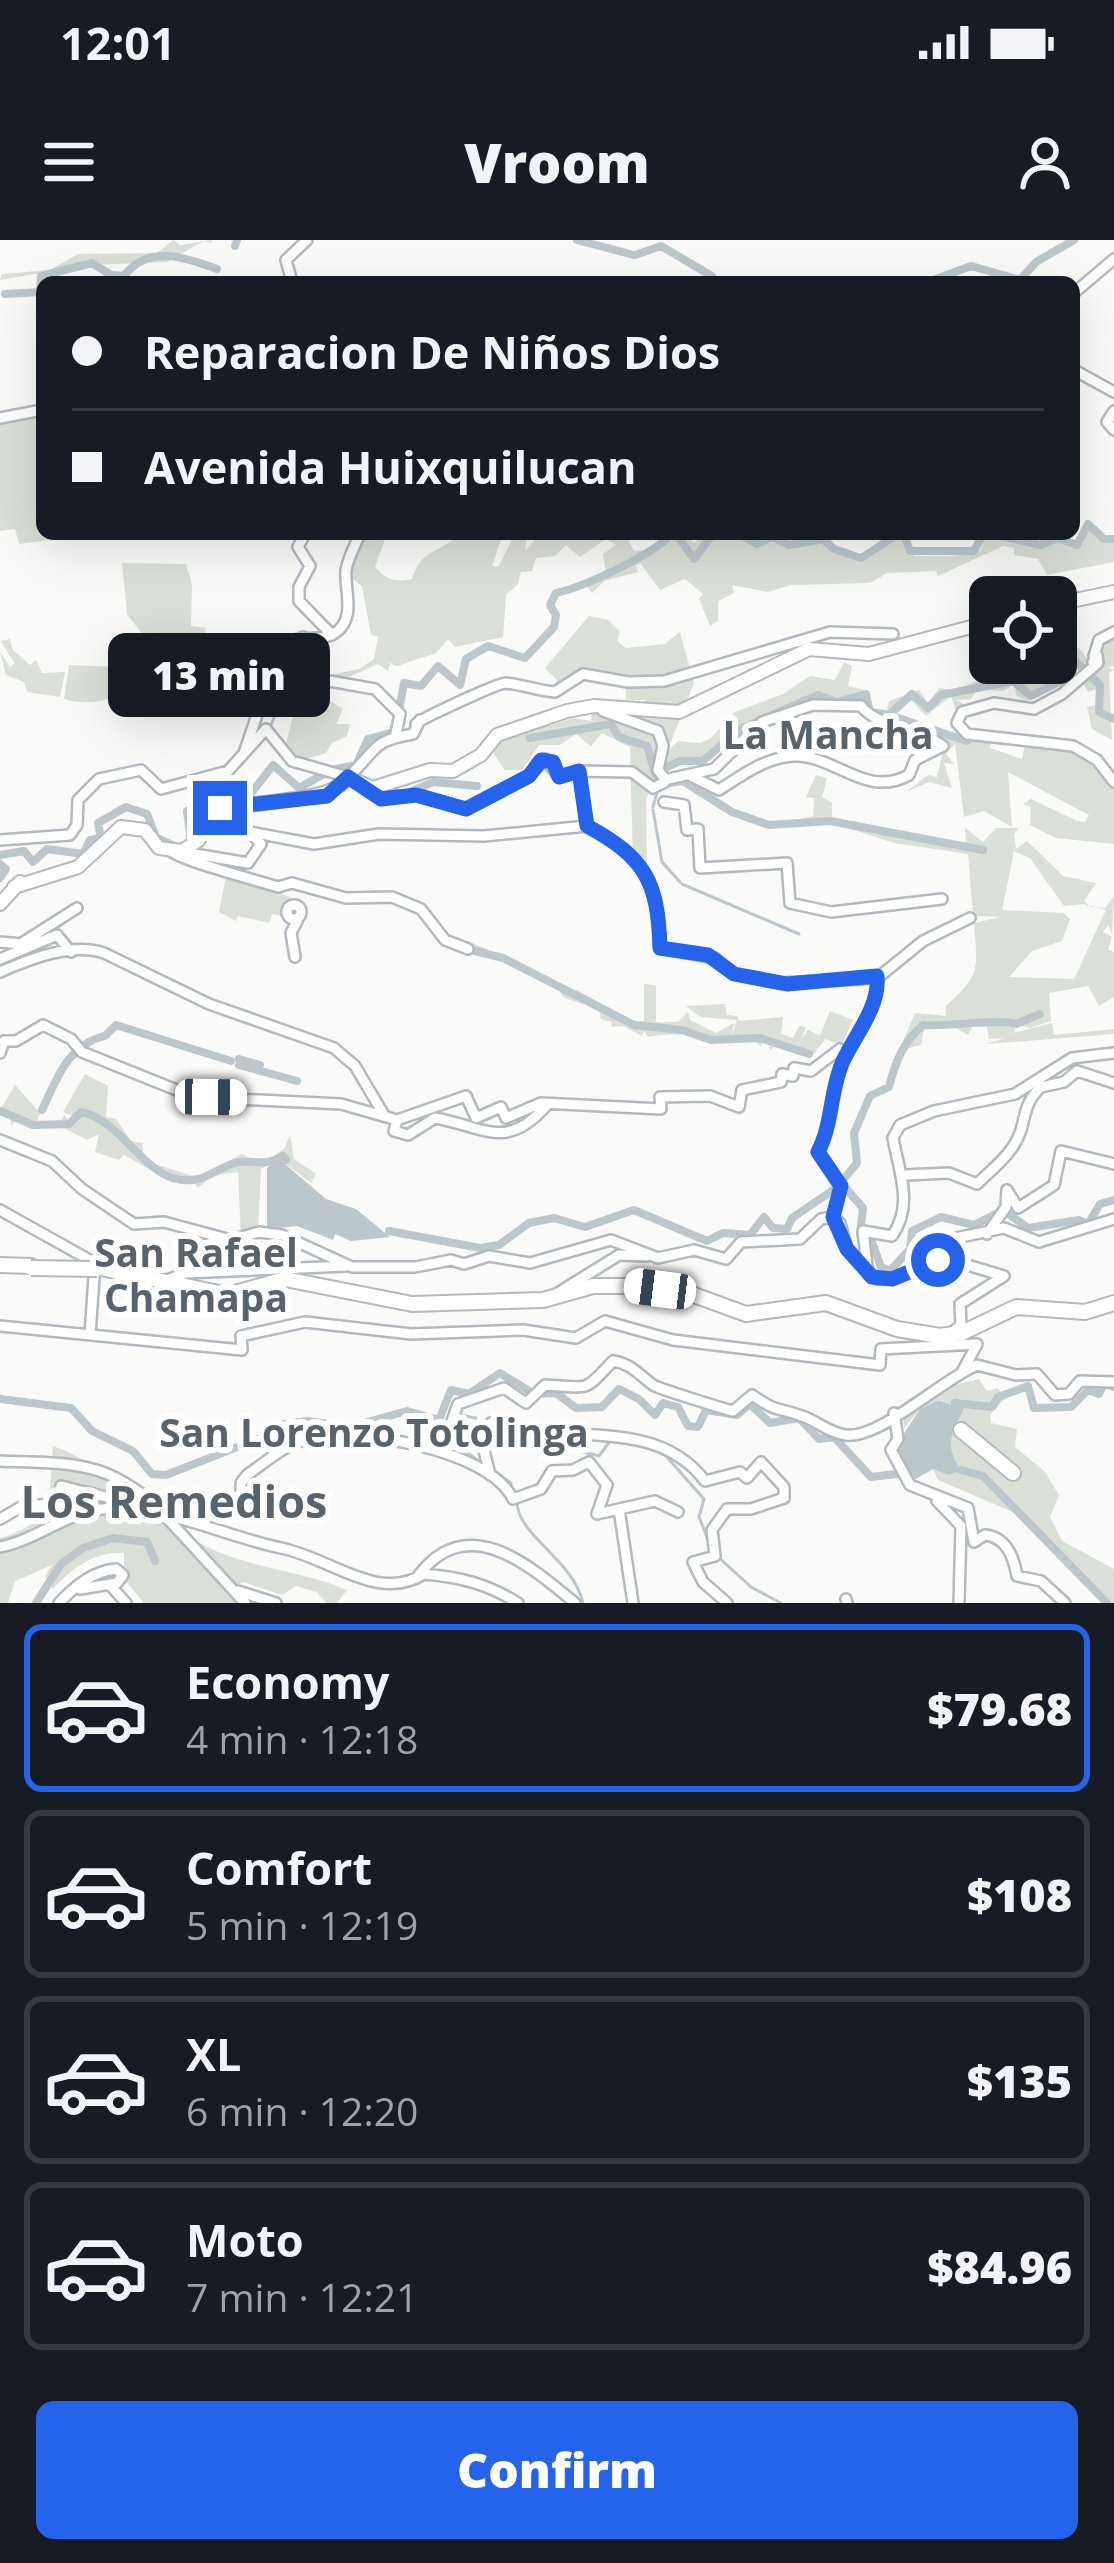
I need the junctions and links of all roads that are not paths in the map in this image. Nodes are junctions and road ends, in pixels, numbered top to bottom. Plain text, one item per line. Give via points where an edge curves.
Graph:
1 (295, 246) edge
2 (1114, 261) edge
3 (288, 276) edge
4 (1080, 289) edge
5 (1080, 372) edge
6 (1114, 392) edge
7 (1114, 411) edge
8 (36, 412) edge
9 (0, 419) edge
10 (1114, 430) edge
11 (302, 540) edge
12 (358, 540) edge
13 (1114, 592) edge
14 (1077, 600) edge
15 (969, 627) edge
16 (893, 634) dead end
17 (1114, 634) edge
18 (332, 635) junction
19 (302, 637) junction
20 (580, 707) junction
21 (396, 733) junction
22 (242, 758) junction
23 (823, 763) junction
24 (579, 771) junction
25 (692, 775) junction
26 (1114, 779) edge
27 (363, 783) junction
28 (666, 784) junction
29 (711, 787) junction
30 (588, 825) junction
31 (0, 840) edge
32 (179, 850) junction
33 (283, 885) junction
34 (942, 899) dead end
35 (1, 903) edge
36 (77, 908) dead end
37 (970, 918) dead end
38 (0, 942) edge
39 (22, 946) junction
40 (468, 949) dead end
41 (71, 952) junction
42 (292, 957) dead end
43 (0, 958) edge
44 (0, 973) edge
45 (877, 976) junction
46 (843, 1052) junction
47 (0, 1053) edge
48 (1114, 1053) edge
49 (1114, 1083) edge
50 (547, 1106) junction
51 (379, 1111) junction
52 (396, 1126) junction
53 (0, 1140) edge
54 (1114, 1164) edge
55 (909, 1174) junction
56 (0, 1210) edge
57 (833, 1217) junction
58 (1114, 1219) edge
59 (987, 1234) junction
60 (658, 1258) junction
61 (922, 1265) junction
62 (0, 1266) edge
63 (26, 1267) junction
64 (352, 1267) junction
65 (96, 1269) junction
66 (868, 1274) junction
67 (149, 1278) junction
68 (562, 1294) junction
69 (1114, 1305) edge
70 (853, 1315) junction
71 (873, 1323) junction
72 (0, 1326) edge
73 (89, 1335) junction
74 (960, 1335) junction
75 (962, 1372) junction
76 (1114, 1382) edge
77 (894, 1413) junction
78 (961, 1430) dead end
79 (433, 1448) junction
80 (0, 1458) edge
81 (490, 1470) junction
82 (1013, 1473) dead end
83 (934, 1497) junction
84 (619, 1509) junction
85 (153, 1510) junction
86 (678, 1513) dead end
87 (0, 1519) edge
88 (0, 1546) edge
89 (115, 1586) junction
90 (409, 1586) junction
91 (238, 1591) junction
92 (569, 1601) edge
93 (62, 1603) edge
94 (126, 1603) edge
95 (245, 1603) edge
96 (276, 1603) edge
97 (518, 1603) edge
98 (633, 1603) edge
99 (727, 1603) edge
100 (959, 1603) edge
101 (1065, 1603) edge

1 - 3 street
2 - 4 street
5 - 6 street
7 - 10 street via 1107,422
8 - 9 street
11 - 18 street via 298,548 310,566 299,601
12 - 18 street via 346,571 347,611
13 - 14 main road
15 - 20 main road via 865,654 808,650 679,712
16 - 21 street via 830,632 664,681 583,674 555,692 503,683 420,720 409,734
17 - 26 street via 1071,693 1020,715 991,707 966,714 962,724 971,732 1076,743
18 - 19 street
19 - 21 street via 315,658 312,678 375,688 397,711
19 - 22 street via 285,642
20 - 27 main road via 497,735 454,771
20 - 28 street via 654,727
21 - 27 street via 380,740
22 - 27 street via 268,729 287,757
22 - 31 street via 228,771 169,788 141,770 108,776 78,800 70,835
23 - 25 street via 871,783 892,782 942,749 861,706 813,705 762,722 714,769
23 - 29 street via 796,756 763,763
23 - 29 street via 798,753
24 - 27 street via 559,777 553,762 541,760 529,776 466,809 418,796 402,800
24 - 28 street via 632,772 655,788
24 - 30 street
25 - 28 street
25 - 29 street
27 - 32 main road via 327,796 218,810 202,819 199,840
28 - 34 street via 686,807 700,868 787,863 790,903 848,910
30 - 32 street via 484,836 379,833 314,844 250,832 261,844 248,863
30 - 45 street via 608,836 657,892 660,948 780,983
32 - 33 street via 180,860
32 - 35 main road via 133,826 116,830 93,857 14,887
33 - 40 street via 346,898 392,897 421,909 446,940
33 - 42 street via 294,898 285,910 294,920
36 - 39 street
37 - 45 street
38 - 39 street
39 - 41 street via 56,935
39 - 43 street
41 - 44 street
41 - 51 street via 93,949 209,1004 334,1048 355,1066
45 - 46 street via 879,997
46 - 50 street via 811,1071 742,1090 740,1107 710,1096
46 - 57 street via 818,1152 839,1186
47 - 51 street via 5,1041 51,1028 79,1049 194,1097
48 - 55 street via 1072,1058 1015,1094 900,1125 893,1138
49 - 55 street via 1081,1071 1041,1087 1005,1159 977,1184 949,1173
50 - 52 street via 503,1135 437,1118 415,1134
50 - 52 street via 476,1118 466,1096
51 - 52 street
53 - 64 street via 54,1162 134,1224 164,1222 231,1240 281,1235
54 - 59 street via 1061,1151 1054,1185 1018,1208 1007,1190 1006,1207
55 - 66 street via 897,1222 878,1234 868,1228
56 - 65 street
57 - 60 street via 800,1239 741,1242 726,1259 694,1250
57 - 66 street
58 - 59 street via 1037,1241 1004,1228
59 - 61 street via 941,1241
60 - 64 street via 611,1240 530,1263 489,1256
60 - 68 street via 619,1255
61 - 66 street via 892,1279
61 - 74 street via 946,1258 1005,1276 960,1304
62 - 63 highway
63 - 65 highway
63 - 67 highway, bridge via 96,1267
64 - 67 street
65 - 67 highway
65 - 73 street
67 - 68 highway via 225,1298 284,1283 409,1307
68 - 70 highway via 608,1287 693,1298 740,1316 816,1306
68 - 70 highway via 628,1286 694,1295 746,1314 822,1301
69 - 74 highway via 1084,1315 1023,1308
70 - 71 highway
71 - 74 highway
71 - 74 highway
72 - 73 street
73 - 74 street via 241,1345 296,1322 576,1338 603,1323 673,1340 880,1365 881,1349
74 - 75 street via 978,1348
75 - 76 street via 983,1365 1016,1376 1030,1372 1055,1395 1080,1381
75 - 77 street
77 - 79 street via 878,1429 845,1435 776,1413 752,1395 730,1411 694,1401 610,1361 598,1384 545,1384 533,1397 504,1388 458,1404 452,1421 464,1436 460,1446
77 - 83 street via 891,1451 910,1485
78 - 82 highway
79 - 81 street
79 - 85 street via 397,1439 309,1438 245,1477 240,1498
80 - 85 street via 107,1474
81 - 84 street via 515,1497 541,1489 552,1471 586,1461 607,1485 598,1514
81 - 99 street via 480,1433 504,1423 656,1443 705,1481 761,1462 784,1498 722,1513 711,1532 716,1555 697,1557 693,1567
83 - 100 street via 961,1526
83 - 101 street via 968,1508 974,1542 997,1537 1018,1576 1041,1581
84 - 86 street via 655,1501
84 - 98 street
85 - 87 street via 61,1486 58,1503
85 - 88 street via 98,1510 29,1542
85 - 90 street via 278,1542 392,1588
85 - 91 street
89 - 93 street via 83,1587
89 - 93 street via 121,1572 104,1571
89 - 94 street
90 - 92 street via 440,1551 478,1544 534,1570
90 - 97 street via 424,1574 466,1578
91 - 95 street
91 - 96 street

